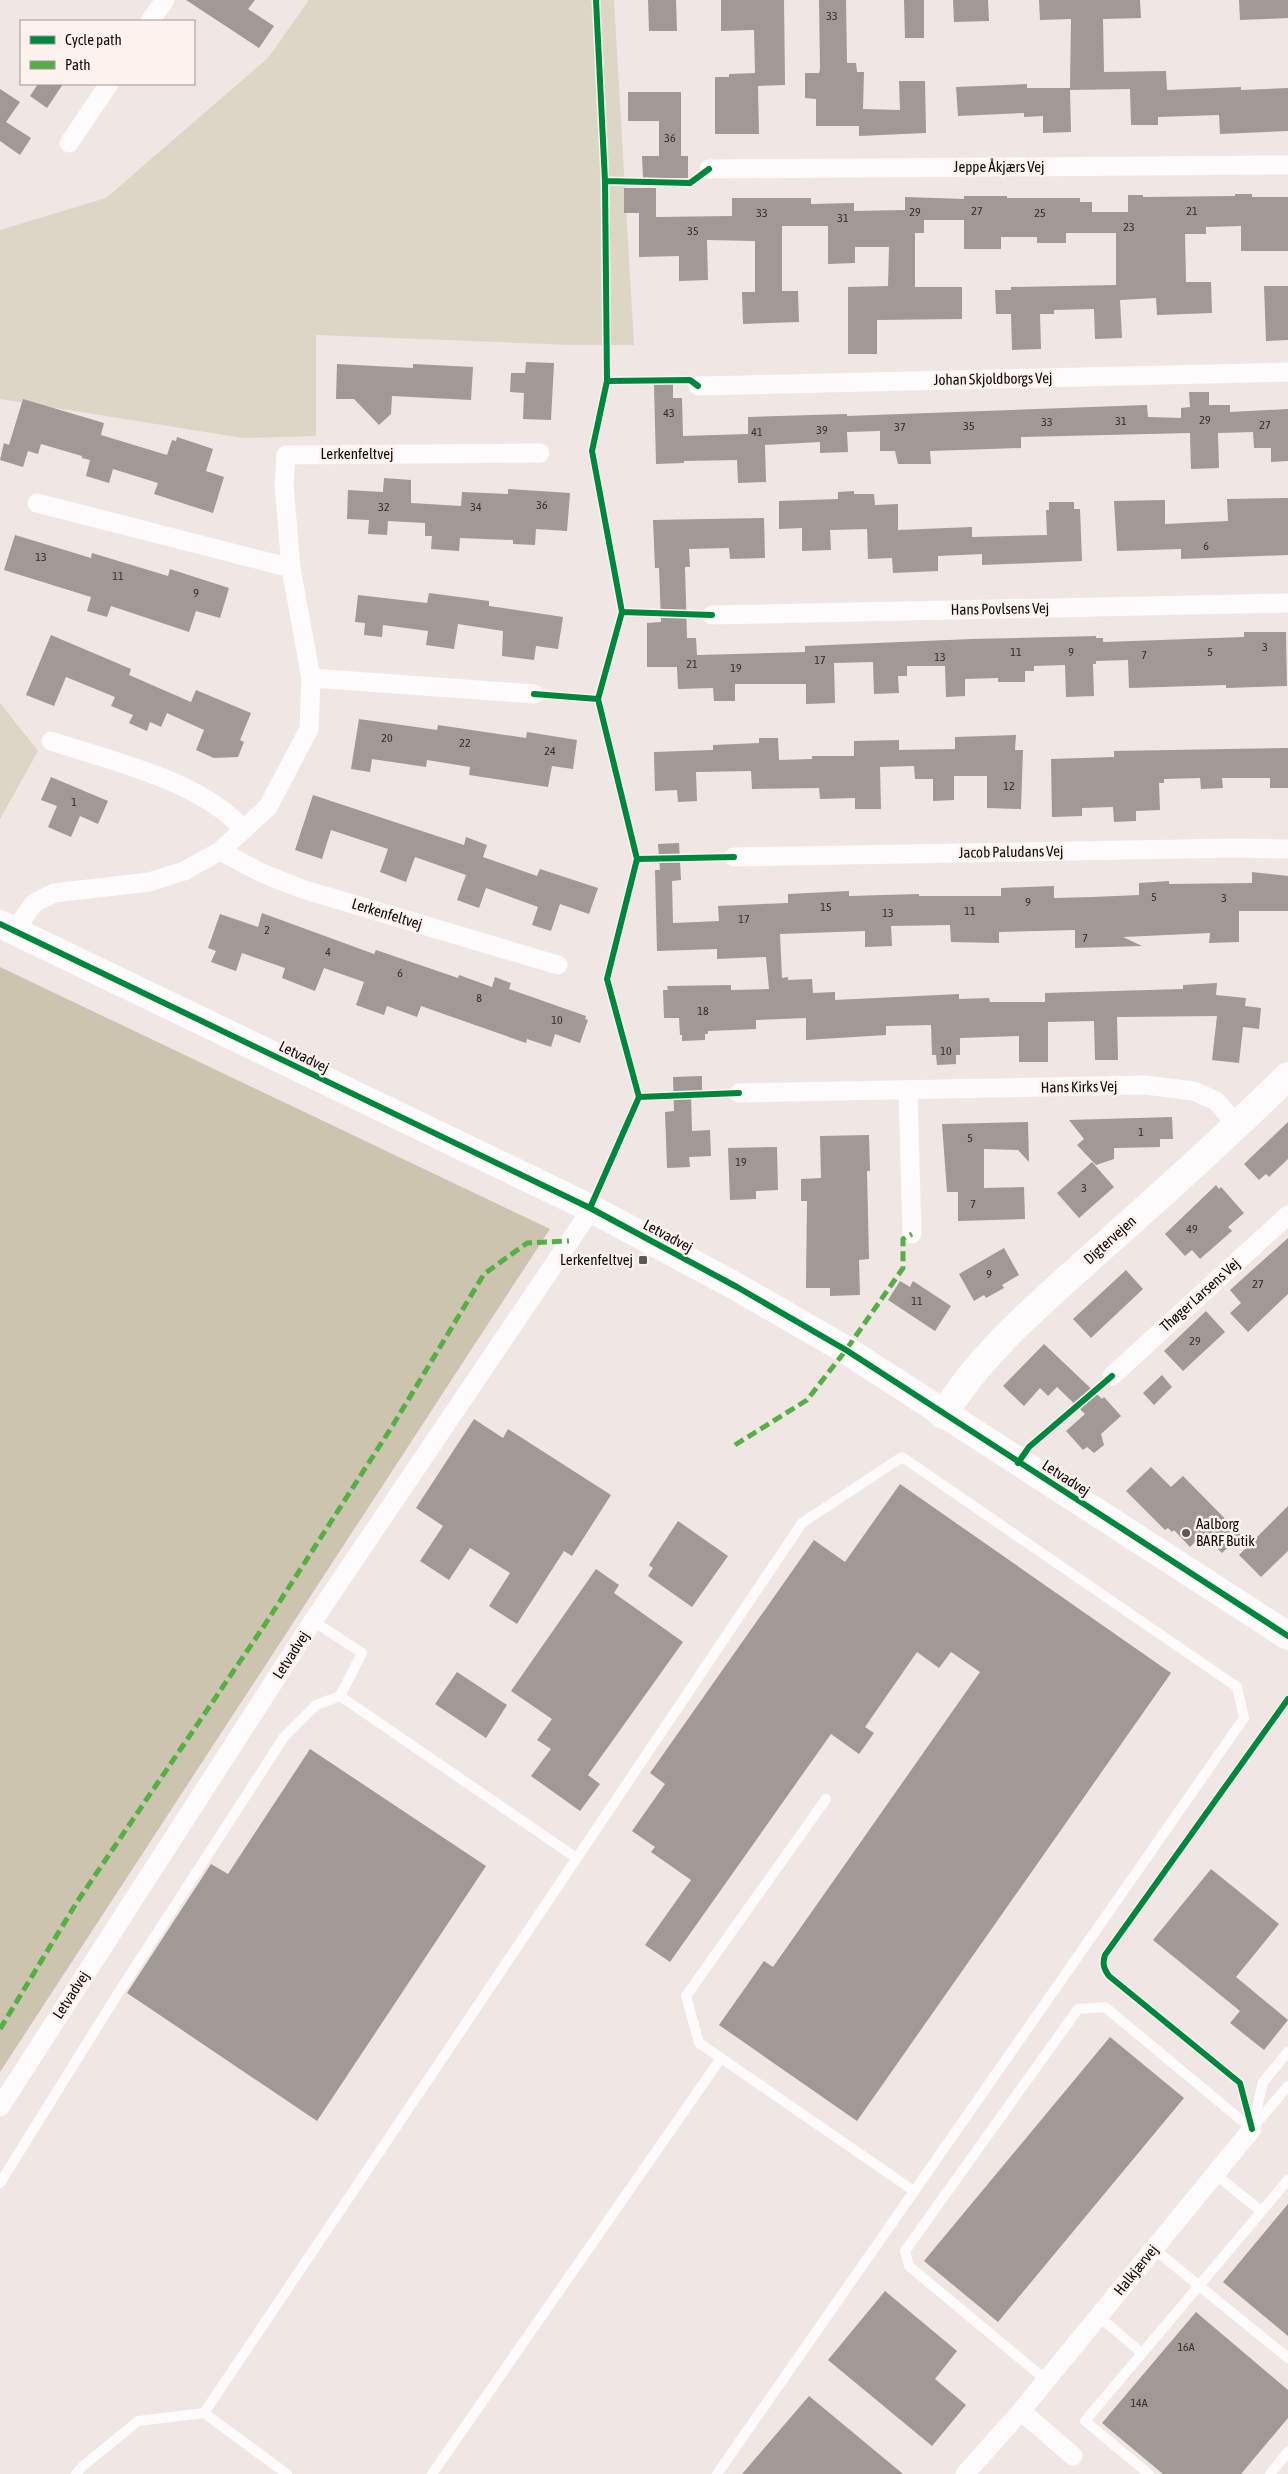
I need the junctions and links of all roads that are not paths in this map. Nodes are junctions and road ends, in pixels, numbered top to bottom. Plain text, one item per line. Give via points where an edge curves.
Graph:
1 (165, 0) edge
2 (151, 20) edge
3 (108, 85) edge
4 (69, 143) dead end
5 (1288, 165) edge
6 (709, 169) dead end
7 (1288, 372) edge
8 (698, 386) dead end
9 (540, 453) dead end
10 (37, 503) dead end
11 (291, 568) junction
12 (1288, 602) edge
13 (712, 615) dead end
14 (311, 678) junction
15 (534, 694) dead end
16 (51, 741) dead end
17 (244, 830) junction
18 (1288, 850) edge
19 (220, 851) junction
20 (734, 857) dead end
21 (7, 927) edge
22 (558, 965) dead end
23 (1288, 1076) edge
24 (908, 1091) junction
25 (739, 1093) dead end
26 (1238, 1125) junction
27 (590, 1208) junction
28 (1288, 1214) edge
29 (912, 1234) dead end
30 (1112, 1376) dead end
31 (944, 1414) junction
32 (313, 1621) junction
33 (1288, 1636) edge
34 (340, 1696) junction
35 (826, 1799) dead end
36 (576, 1857) junction
37 (1288, 2052) edge
38 (721, 2058) junction
39 (1288, 2086) edge
40 (0, 2107) edge
41 (1252, 2129) junction
42 (1215, 2174) junction
43 (1288, 2180) edge
44 (0, 2183) edge
45 (914, 2191) junction
46 (1261, 2211) junction
47 (1154, 2249) junction
48 (1199, 2285) junction
49 (1098, 2316) junction
50 (1142, 2353) junction
51 (1288, 2358) edge
52 (1046, 2380) junction
53 (1021, 2411) junction
54 (204, 2413) junction
55 (1288, 2452) edge
56 (1073, 2456) dead end
57 (76, 2474) edge
58 (287, 2474) edge
59 (432, 2474) edge
60 (717, 2474) edge
61 (965, 2474) edge
62 (1149, 2474) edge
63 (1270, 2474) edge

1 - 2 street
3 - 4 street
5 - 6 street, Jeppe Åkjærs Vej
7 - 8 street, Johan Skjoldborgs Vej
9 - 11 street, Lerkenfeltvej via 286,455 284,484
10 - 11 street
11 - 14 street, Lerkenfeltvej
12 - 13 street, Hans Povlsens Vej
14 - 15 street
14 - 17 street, Lerkenfeltvej via 309,729 268,807
16 - 17 street via 181,785 221,808
17 - 19 street, Lerkenfeltvej
18 - 20 street, Jacob Paludans Vej via 1217,848
19 - 21 street, Lerkenfeltvej via 184,871 148,882 54,893 34,903
19 - 22 street, Lerkenfeltvej via 302,889
21 - 27 street, Letvadvej
23 - 26 street, Digtervejen
24 - 25 street, Hans Kirks Vej
24 - 26 street, Hans Kirks Vej via 1145,1086 1194,1091 1216,1101
24 - 29 street
26 - 31 street, Digtervejen via 1018,1323 970,1376
27 - 31 street, Letvadvej via 846,1350
27 - 32 street, Letvadvej
28 - 30 street, Thøger Larsens Vej
31 - 33 street, Letvadvej
32 - 34 lane via 362,1653
32 - 40 street, Letvadvej
34 - 36 lane
34 - 44 lane via 316,1705 284,1736
35 - 38 lane via 686,1996 699,2043
36 - 45 lane via 802,1523 902,1457 1237,1687 1244,1718
36 - 54 lane
37 - 41 lane via 1263,2082
38 - 45 lane
38 - 59 lane
39 - 41 lane
41 - 42 street, Halkjærvej
41 - 52 lane via 1105,2007 1078,2008 905,2251 909,2266
42 - 46 lane
42 - 47 street, Halkjærvej
43 - 46 lane
45 - 60 lane
46 - 48 lane
47 - 48 lane
47 - 49 street, Halkjærvej
48 - 50 lane
48 - 51 lane
49 - 50 lane
49 - 52 street, Halkjærvej
50 - 62 lane via 1085,2420
52 - 53 street, Halkjærvej
53 - 56 street
53 - 61 street, Halkjærvej
54 - 57 lane via 138,2422
54 - 58 lane
55 - 63 lane

